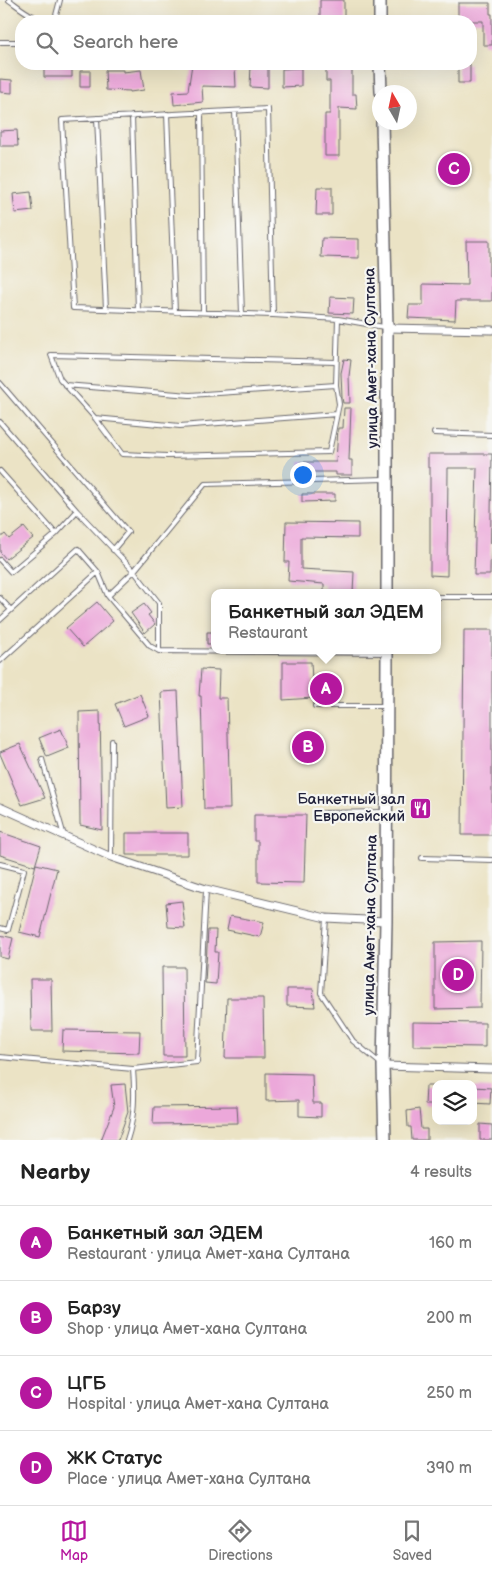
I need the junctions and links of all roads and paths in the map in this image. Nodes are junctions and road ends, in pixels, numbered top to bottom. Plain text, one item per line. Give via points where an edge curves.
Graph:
1 (9, 0) edge
2 (60, 0) edge
3 (380, 0) edge
4 (32, 15) edge
5 (56, 15) edge
6 (380, 15) edge
7 (0, 42) edge
8 (15, 42) edge
9 (380, 70) edge
10 (381, 85) edge
11 (235, 110) junction
12 (201, 112) junction
13 (167, 114) junction
14 (132, 116) junction
15 (97, 118) junction
16 (382, 130) edge
17 (106, 309) junction
18 (138, 310) junction
19 (174, 312) junction
20 (203, 312) junction
21 (242, 314) junction
22 (273, 315) junction
23 (338, 319) junction
24 (387, 328) junction
25 (492, 330) edge
26 (336, 362) junction
27 (0, 383) edge
28 (65, 385) junction
29 (336, 385) junction
30 (337, 414) junction
31 (95, 418) junction
32 (0, 422) edge
33 (434, 433) dead end
34 (492, 435) edge
35 (0, 471) edge
36 (387, 479) junction
37 (77, 511) junction
38 (56, 534) junction
39 (113, 550) junction
40 (0, 560) edge
41 (134, 571) junction
42 (98, 572) junction
43 (387, 589) edge
44 (108, 596) junction
45 (441, 597) edge
46 (492, 597) edge
47 (0, 598) edge
48 (11, 610) junction
49 (0, 620) edge
50 (159, 651) junction
51 (211, 651) edge
52 (387, 654) edge
53 (0, 661) edge
54 (315, 706) dead end
55 (387, 706) junction
56 (112, 741) dead end
57 (42, 759) dead end
58 (0, 807) edge
59 (386, 812) junction
60 (322, 813) dead end
61 (64, 836) junction
62 (111, 857) junction
63 (422, 858) dead end
64 (492, 860) edge
65 (0, 864) edge
66 (206, 889) junction
67 (326, 918) junction
68 (386, 921) junction
69 (0, 928) edge
70 (0, 1057) edge
71 (384, 1066) junction
72 (133, 1069) junction
73 (492, 1069) edge
74 (127, 1140) edge
75 (385, 1140) edge

1 - 4 lane
2 - 5 lane
3 - 6 main road
7 - 8 lane
9 - 10 main road
11 - 12 lane
11 - 21 lane
11 - 22 lane via 268,109
12 - 13 lane
12 - 20 lane
13 - 14 lane
13 - 19 lane
14 - 15 lane
14 - 18 lane
15 - 17 lane
15 - 17 lane via 62,120 73,308
16 - 24 main road, улица Амет-хана Султана
17 - 18 lane
18 - 19 lane
19 - 20 lane
20 - 21 lane
21 - 22 lane
22 - 23 lane
23 - 24 lane
23 - 26 lane
24 - 25 street
24 - 36 main road, улица Амет-хана Султана
26 - 28 lane via 51,355
26 - 29 lane
27 - 39 lane via 128,532
28 - 29 lane via 190,395
28 - 31 lane
29 - 30 lane
30 - 31 lane via 180,426
30 - 31 lane via 329,452 167,456 122,454
32 - 37 lane
33 - 34 lane
35 - 38 lane
36 - 41 lane via 205,484
36 - 43 main road, улица Амет-хана Султана
37 - 38 lane
37 - 39 lane
38 - 40 lane via 11,572
39 - 41 lane
41 - 44 lane
41 - 50 lane via 159,603
42 - 44 lane
42 - 48 lane via 78,549
42 - 53 lane
44 - 50 lane via 150,646
45 - 46 lane
47 - 48 lane
48 - 49 lane
50 - 51 lane
52 - 55 main road, улица Амет-хана Султана
54 - 55 lane
55 - 59 main road, улица Амет-хана Султана
56 - 62 lane
57 - 61 lane
58 - 61 street
59 - 60 lane
59 - 68 main road, улица Амет-хана Султана
61 - 62 street
62 - 66 street
63 - 64 lane
65 - 69 lane via 24,870 8,930
66 - 67 street
66 - 72 lane via 197,1062
67 - 68 street
67 - 71 lane via 321,993 353,1041
68 - 71 main road, улица Амет-хана Султана
70 - 72 lane
71 - 73 street
71 - 75 main road, улица Амет-хана Султана
72 - 74 lane via 135,1096

